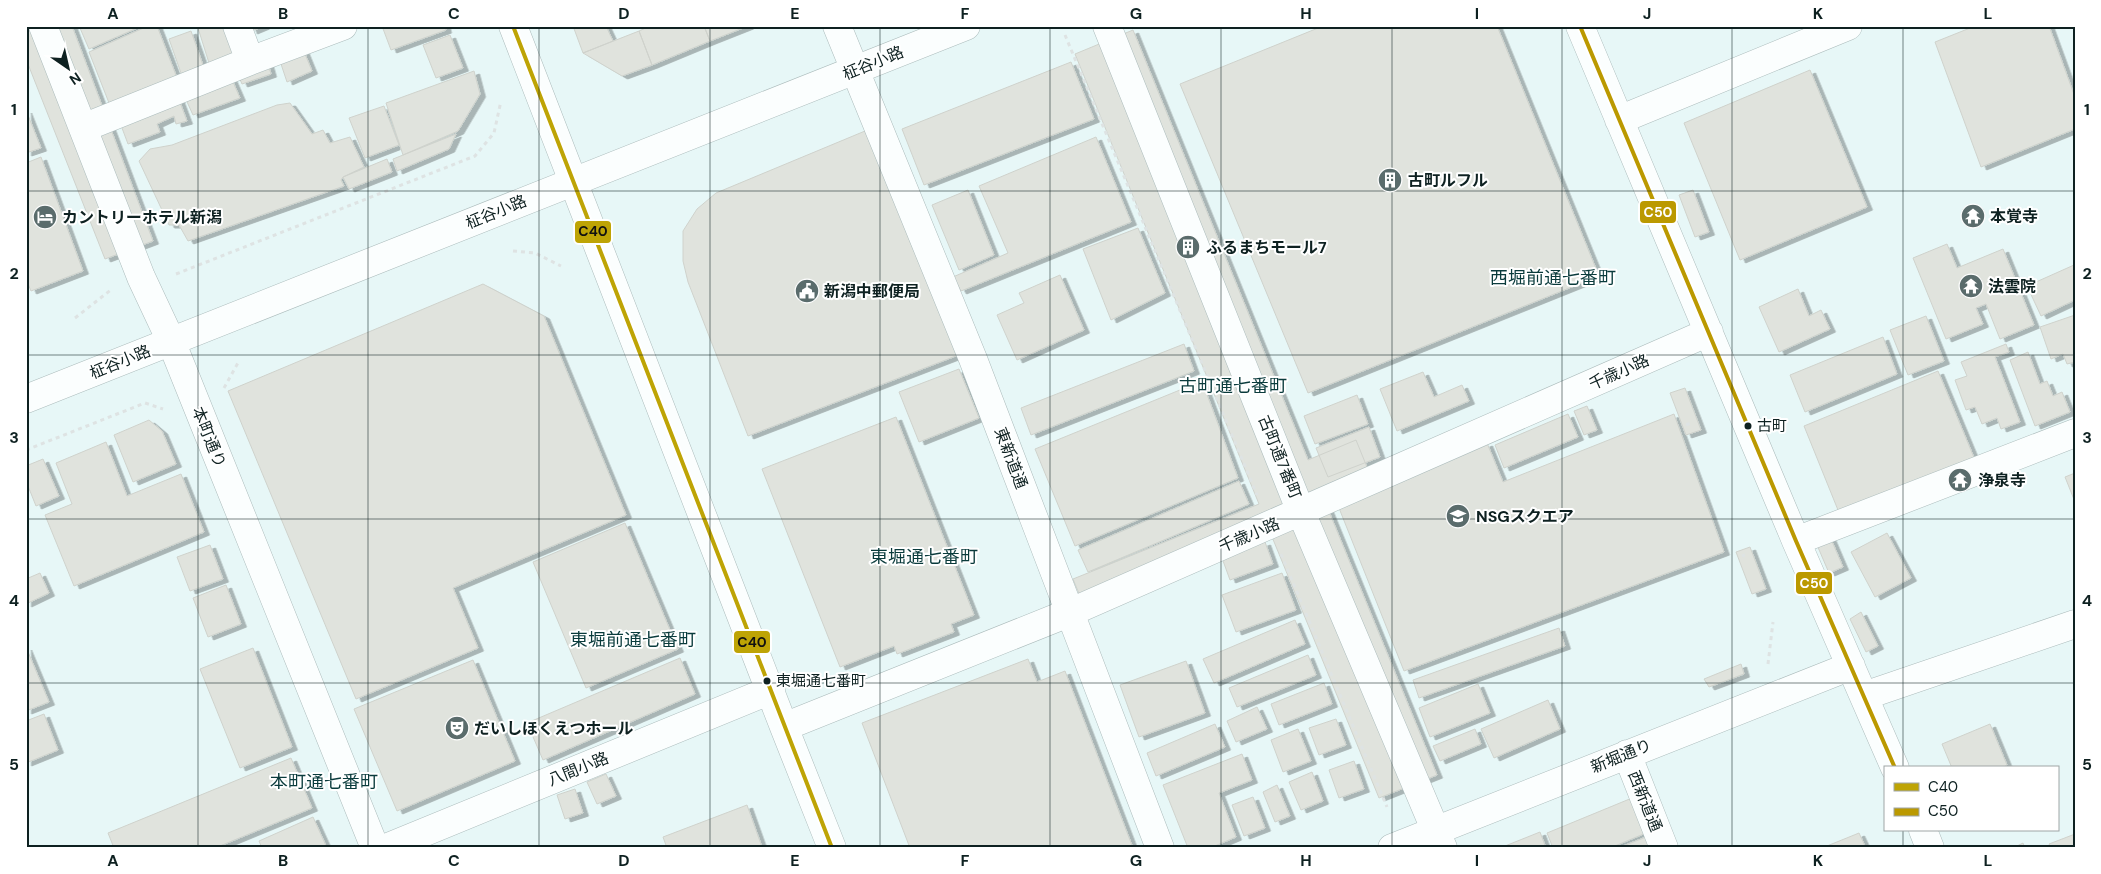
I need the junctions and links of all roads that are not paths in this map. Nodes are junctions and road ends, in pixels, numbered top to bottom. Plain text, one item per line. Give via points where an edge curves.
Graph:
1 (43, 26) edge
2 (237, 26) edge
3 (343, 26) edge
4 (513, 26) edge
5 (837, 26) edge
6 (966, 26) edge
7 (1107, 26) edge
8 (1580, 26) edge
9 (1848, 26) edge
10 (250, 61) junction
11 (855, 70) junction
12 (1619, 120) junction
13 (82, 128) junction
14 (572, 182) junction
15 (1709, 332) junction
16 (171, 341) junction
17 (26, 399) edge
18 (2075, 433) edge
19 (1302, 512) junction
20 (1796, 542) junction
21 (1071, 612) junction
22 (2075, 624) edge
23 (1851, 666) junction
24 (771, 690) junction
25 (1864, 696) junction
26 (784, 728) junction
27 (1627, 754) junction
28 (1894, 766) edge
29 (1924, 832) edge
30 (1440, 839) edge
31 (375, 848) edge
32 (386, 848) edge
33 (832, 848) edge
34 (1160, 848) edge
35 (1392, 848) edge
36 (1664, 848) edge
37 (1930, 848) edge

1 - 13 main road, 本町通り
2 - 10 main road
3 - 10 main road
4 - 14 main road
5 - 11 main road, 東新道通
6 - 11 main road, 柾谷小路
7 - 19 main road, 古町通7番町
8 - 12 main road
9 - 12 main road
10 - 13 main road
11 - 14 main road, 柾谷小路
11 - 21 main road, 東新道通 via 973,359
12 - 15 main road
13 - 16 main road, 本町通り via 141,277
14 - 16 main road, 柾谷小路
14 - 24 main road
15 - 19 main road, 千歳小路
15 - 20 main road
16 - 17 main road, 柾谷小路
16 - 31 main road, 本町通り
18 - 20 main road
19 - 21 main road, 千歳小路
19 - 30 main road, 古町通7番町
20 - 23 main road
21 - 26 main road, 千歳小路
21 - 34 main road, 東新道通
22 - 25 main road
23 - 25 main road
23 - 27 main road, 新堀通り
24 - 26 main road
24 - 32 main road, 八間小路
25 - 28 main road
26 - 33 main road
27 - 30 main road, 新堀通り
27 - 36 main road, 西新道通
29 - 37 main road
30 - 35 main road, 新堀通り

